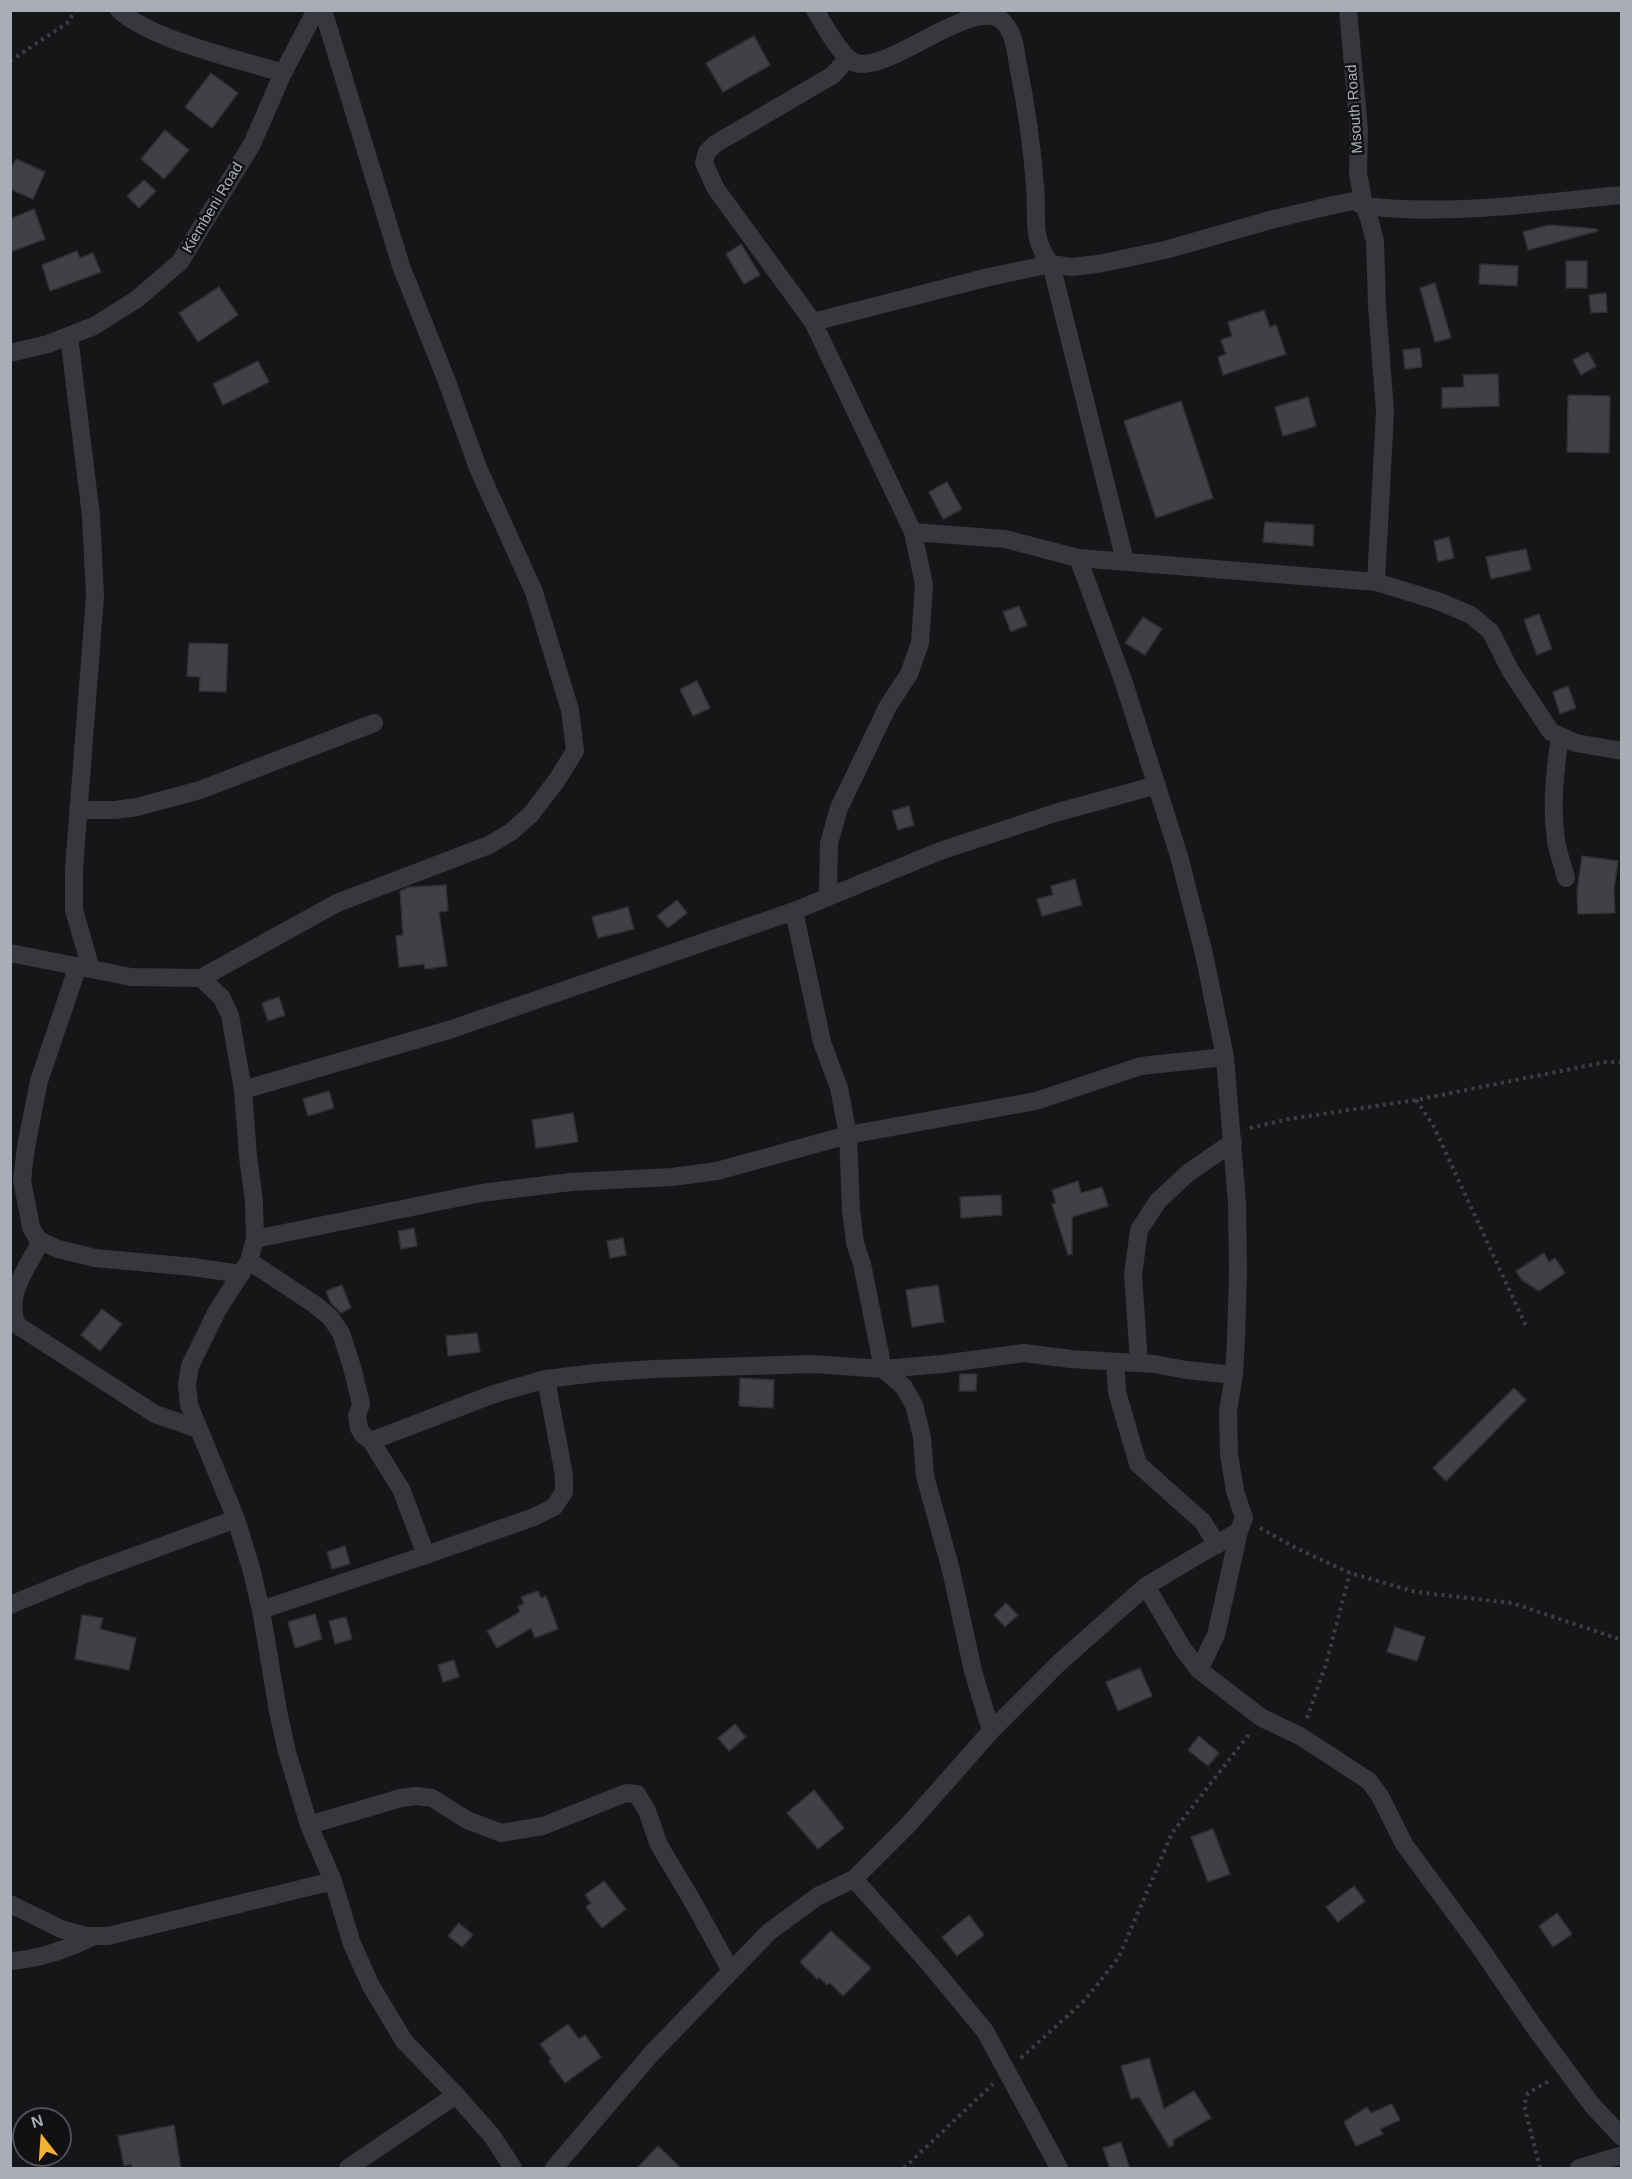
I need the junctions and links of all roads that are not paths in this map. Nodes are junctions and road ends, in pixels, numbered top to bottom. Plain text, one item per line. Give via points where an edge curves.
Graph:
1 (118, 10) edge
2 (316, 10) edge
3 (323, 10) edge
4 (815, 10) edge
5 (1348, 10) edge
6 (1000, 15) edge
7 (848, 58) junction
8 (283, 72) junction
9 (1622, 195) edge
10 (1364, 206) junction
11 (1052, 264) junction
12 (813, 322) junction
13 (69, 336) junction
14 (10, 353) edge
15 (913, 532) junction
16 (1078, 558) junction
17 (1125, 561) junction
18 (1376, 582) junction
19 (374, 723) dead end
20 (1560, 736) junction
21 (1622, 752) edge
22 (1157, 785) junction
23 (78, 810) junction
24 (1566, 878) dead end
25 (828, 897) junction
26 (794, 911) junction
27 (10, 953) edge
28 (85, 967) junction
29 (201, 978) junction
30 (1225, 1057) junction
31 (243, 1090) junction
32 (848, 1135) junction
33 (1232, 1137) junction
34 (255, 1239) junction
35 (41, 1241) junction
36 (245, 1268) junction
37 (1115, 1362) junction
38 (1139, 1363) junction
39 (883, 1369) junction
40 (1234, 1375) junction
41 (546, 1379) junction
42 (198, 1429) junction
43 (371, 1441) junction
44 (236, 1519) junction
45 (1241, 1525) junction
46 (1218, 1545) junction
47 (426, 1555) junction
48 (1146, 1586) junction
49 (10, 1605) edge
50 (261, 1610) junction
51 (1200, 1670) junction
52 (991, 1731) junction
53 (309, 1825) junction
54 (854, 1879) junction
55 (333, 1881) junction
56 (10, 1904) edge
57 (95, 1936) junction
58 (10, 1961) edge
59 (730, 1971) junction
60 (456, 2095) junction
61 (1622, 2137) edge
62 (1622, 2155) edge
63 (348, 2169) edge
64 (513, 2169) edge
65 (554, 2169) edge
66 (1059, 2169) edge
67 (1579, 2169) edge

1 - 8 street via 130,21 182,42
2 - 8 street, Kiembeni Road
3 - 29 street via 401,266 478,468 534,592 570,710 575,750 531,814 511,832 489,845 337,903
4 - 7 street
5 - 10 street, Msouth Road via 1359,130 1358,173
6 - 7 street via 968,18 871,63 857,64
6 - 11 street via 1010,30 1023,90 1036,188 1035,224 1044,255
7 - 12 street via 833,75 715,144 704,163 716,189
8 - 13 street, Kiembeni Road via 252,144 180,262 137,299 94,327
9 - 10 street via 1474,209 1393,210
10 - 11 street via 1354,201 1338,204 1098,264
10 - 18 street, Msouth Road via 1375,241 1385,412
11 - 12 street
11 - 17 street
12 - 15 street
13 - 14 street, Kiembeni Road
13 - 23 street via 91,516 95,596
15 - 16 street via 1005,539
15 - 25 street via 924,585 920,643 909,674 888,706 839,807 829,843
16 - 17 street
16 - 22 street
17 - 18 street
18 - 20 street via 1471,615 1491,632 1534,709 1551,732
19 - 23 street via 200,790 136,807
20 - 21 street
20 - 24 street via 1554,813 1556,843
22 - 25 street via 940,851
22 - 30 street via 1204,954
23 - 28 street via 74,910
25 - 26 street
26 - 31 street via 449,1030
26 - 32 street via 822,1041 839,1088
27 - 28 street
28 - 29 street via 131,977
28 - 35 street via 39,1081 22,1180 31,1227
29 - 31 street via 222,999 230,1015
30 - 32 street via 1142,1066 1036,1101
30 - 33 street
31 - 34 street
32 - 34 street via 717,1171 481,1193
32 - 39 street via 855,1243
33 - 38 street via 1158,1201 1139,1230 1133,1275
33 - 40 street via 1238,1273
34 - 36 street
35 - 36 street via 95,1258
35 - 42 street via 12,1300 17,1325 155,1414
36 - 42 street via 217,1311 190,1366 189,1405
36 - 43 street via 314,1304 330,1317 341,1333 352,1367 361,1404 357,1423
37 - 38 street
37 - 39 street via 1024,1353
37 - 46 street via 1117,1392 1137,1464 1203,1522
38 - 40 street
39 - 41 street via 813,1364 653,1369
39 - 52 street via 904,1387 914,1405 926,1476
40 - 45 street via 1228,1412 1229,1454
41 - 43 street via 494,1394
41 - 47 street via 564,1475 564,1492 554,1508
42 - 44 street
43 - 47 street via 401,1489
44 - 49 street
44 - 50 street
45 - 46 street
45 - 51 street via 1216,1635
46 - 48 street
47 - 50 street
48 - 51 street
48 - 52 street via 1060,1662
50 - 53 street via 280,1721
51 - 61 street via 1262,1718 1300,1736 1369,1781 1404,1844 1592,2105
52 - 54 street
53 - 55 street
53 - 59 street via 416,1796 432,1798 501,1833 543,1826 626,1793 637,1794 659,1845
54 - 59 street via 818,1896 769,1932
54 - 66 street via 985,2031
55 - 57 street via 142,1929
55 - 60 street via 352,1944 371,1986 404,2041
56 - 57 street via 62,1929
57 - 58 street via 69,1948
59 - 65 street via 652,2053
60 - 63 street
60 - 64 street via 492,2136
62 - 67 street

